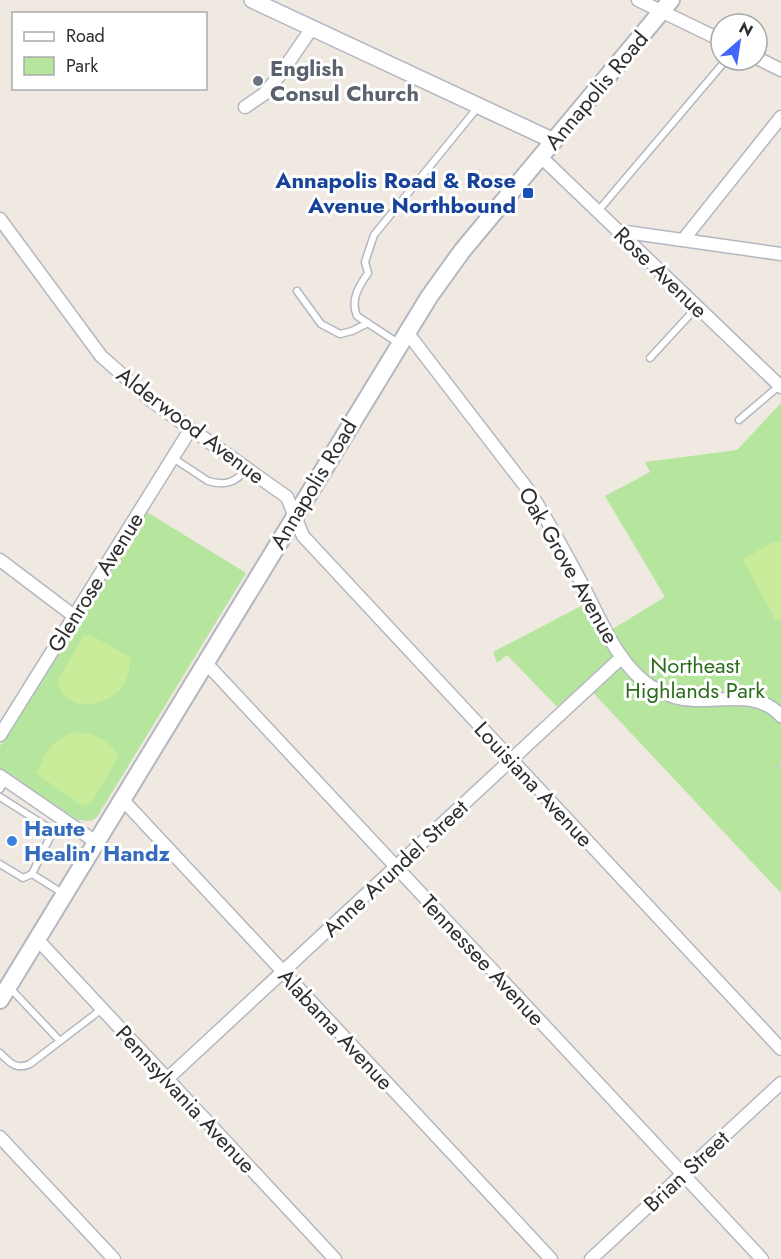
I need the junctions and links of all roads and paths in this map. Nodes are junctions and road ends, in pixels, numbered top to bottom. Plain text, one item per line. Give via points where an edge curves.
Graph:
1 (252, 0) edge
2 (638, 0) edge
3 (666, 5) edge
4 (312, 27) junction
5 (709, 32) edge
6 (716, 72) edge
7 (479, 105) junction
8 (245, 107) dead end
9 (781, 117) edge
10 (554, 141) junction
11 (541, 157) junction
12 (598, 211) junction
13 (0, 219) edge
14 (619, 231) junction
15 (683, 240) junction
16 (781, 254) edge
17 (297, 291) dead end
18 (698, 307) junction
19 (368, 323) junction
20 (403, 337) junction
21 (650, 358) dead end
22 (780, 386) edge
23 (739, 420) dead end
24 (190, 429) junction
25 (172, 458) junction
26 (247, 468) junction
27 (294, 516) junction
28 (0, 560) edge
29 (74, 616) junction
30 (622, 657) junction
31 (205, 662) junction
32 (781, 716) edge
33 (0, 735) edge
34 (511, 760) junction
35 (781, 762) edge
36 (775, 768) dead end
37 (2, 782) edge
38 (0, 797) edge
39 (122, 799) junction
40 (96, 842) junction
41 (0, 864) edge
42 (396, 867) junction
43 (32, 874) junction
44 (64, 894) junction
45 (37, 939) junction
46 (283, 972) junction
47 (4, 993) edge
48 (102, 1009) junction
49 (60, 1041) junction
50 (781, 1049) edge
51 (0, 1053) edge
52 (167, 1079) junction
53 (781, 1083) edge
54 (0, 1137) edge
55 (683, 1174) junction
56 (114, 1259) edge
57 (335, 1259) edge
58 (550, 1259) edge
59 (591, 1259) edge
60 (762, 1259) edge

1 - 4 street
2 - 3 street
3 - 5 street
3 - 10 main road, Annapolis Road
4 - 7 street
4 - 8 street via 272,85
6 - 12 lane
7 - 10 street
7 - 19 lane via 374,235 365,262 368,273 354,303 357,316
9 - 15 street
10 - 11 main road, Annapolis Road
11 - 12 street, Rose Avenue
11 - 20 main road, Annapolis Road via 462,251
12 - 14 street, Rose Avenue
13 - 24 street, Alderwood Avenue via 101,356
14 - 15 street
14 - 18 street, Rose Avenue
15 - 16 street
17 - 19 lane via 321,324 340,334
18 - 21 lane
18 - 22 street, Rose Avenue
19 - 20 lane
20 - 27 main road, Annapolis Road
20 - 30 street, Oak Grove Avenue via 529,491
22 - 23 lane
24 - 25 street, Glenrose Avenue
24 - 26 street, Alderwood Avenue
25 - 26 lane via 214,483 230,483
25 - 29 street, Glenrose Avenue
26 - 27 street, Alderwood Avenue via 287,497
27 - 31 main road, Annapolis Road
27 - 34 street, Louisiana Avenue via 303,536
28 - 29 street
29 - 33 street, Glenrose Avenue
30 - 32 street, Oak Grove Avenue via 635,675 676,697 757,701
30 - 34 street, Anne Arundel Street
31 - 39 main road, Annapolis Road
31 - 42 street, Tennessee Avenue
34 - 42 street, Anne Arundel Street
34 - 50 street, Louisiana Avenue
35 - 36 path
37 - 40 street
38 - 43 lane via 49,828 52,834
39 - 40 main road, Annapolis Road
39 - 46 street, Alabama Avenue
40 - 44 main road, Annapolis Road
41 - 43 lane via 23,878
42 - 46 street, Anne Arundel Street
42 - 55 street, Tennessee Avenue
43 - 44 lane
44 - 45 main road, Annapolis Road
45 - 47 main road, Annapolis Road
45 - 48 street, Pennsylvania Avenue
46 - 52 street, Anne Arundel Street
46 - 58 street, Alabama Avenue
47 - 49 lane via 25,1005
48 - 49 lane
48 - 52 street, Pennsylvania Avenue
49 - 51 lane via 22,1068
52 - 57 street, Pennsylvania Avenue
53 - 55 street, Brian Street
54 - 56 street
55 - 59 street, Brian Street
55 - 60 street, Tennessee Avenue

